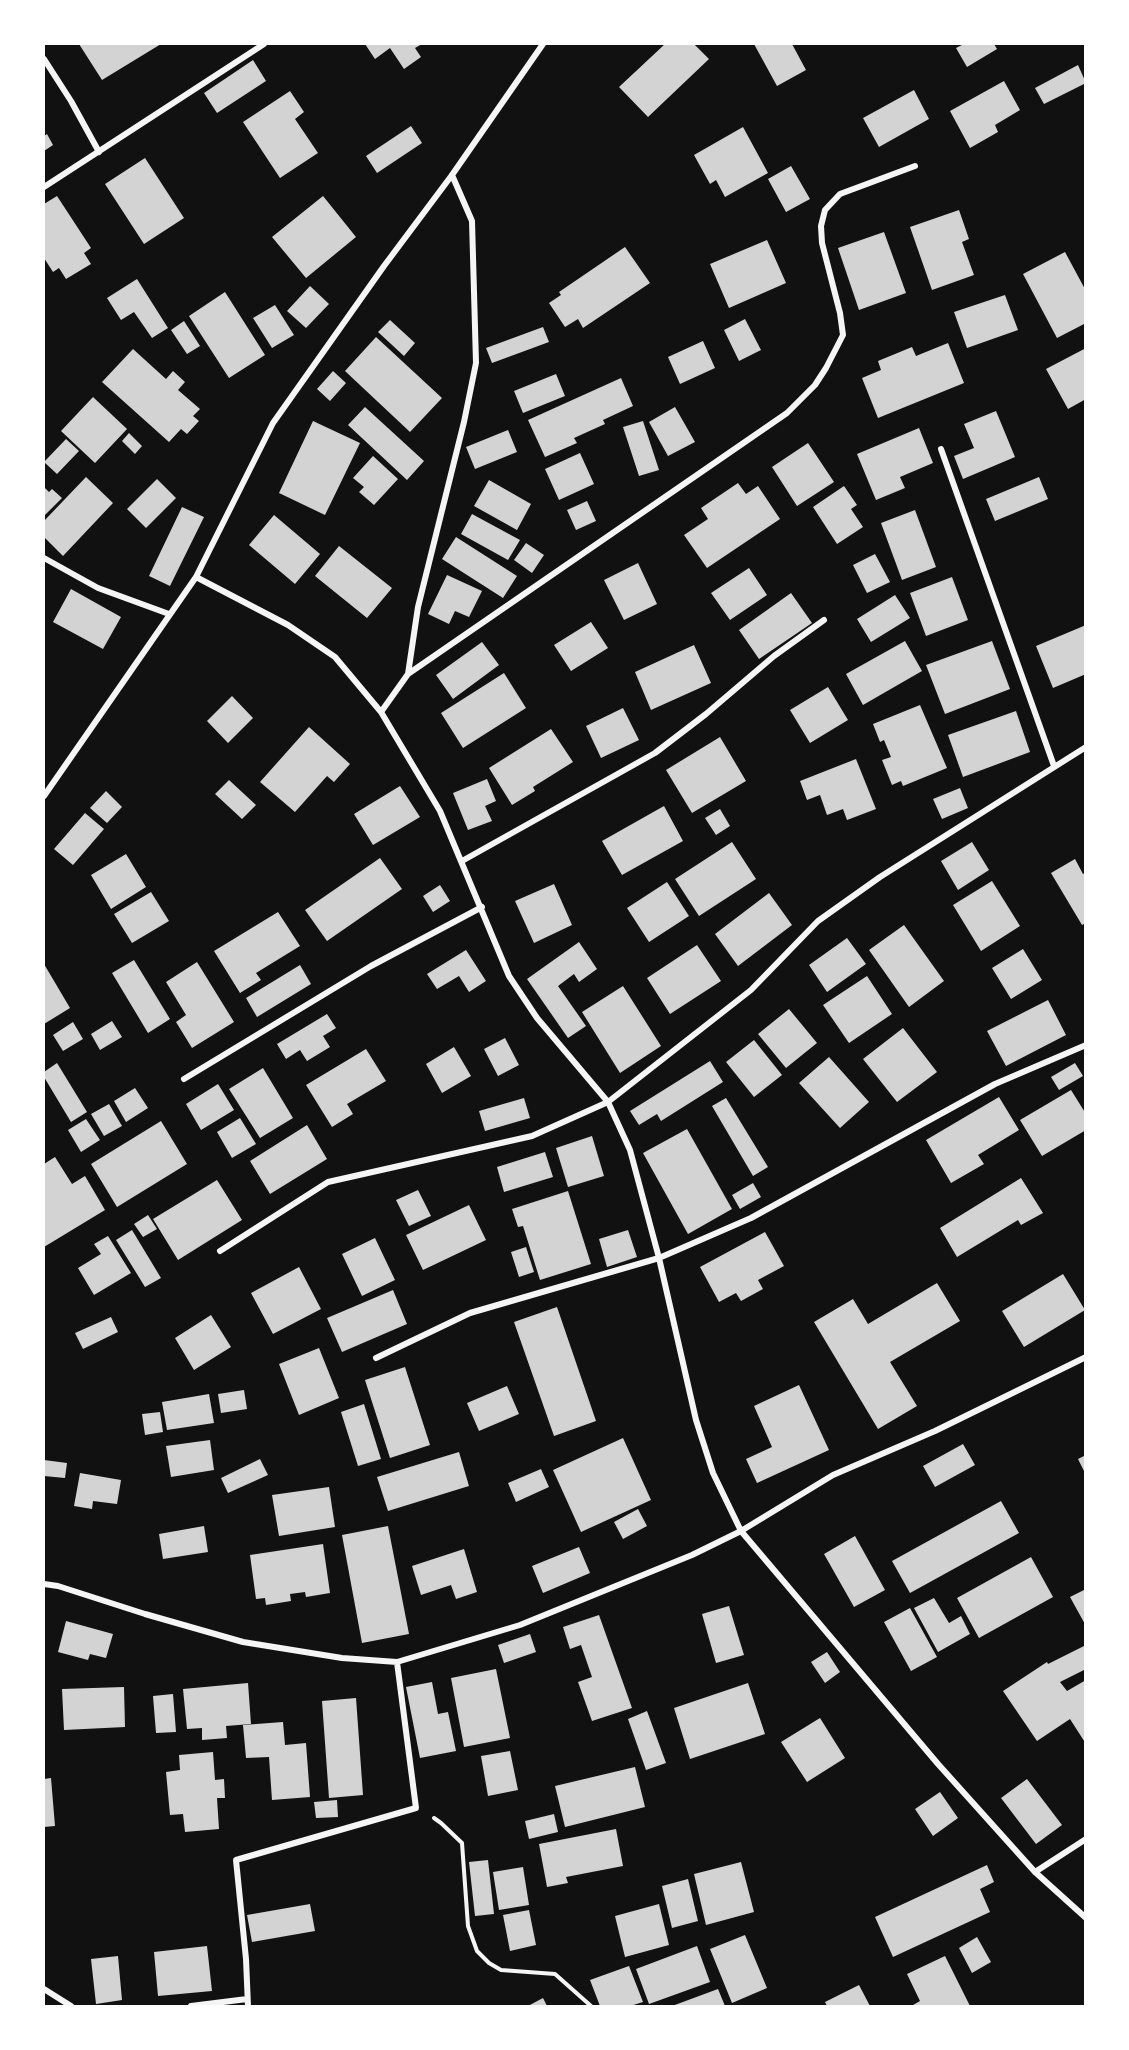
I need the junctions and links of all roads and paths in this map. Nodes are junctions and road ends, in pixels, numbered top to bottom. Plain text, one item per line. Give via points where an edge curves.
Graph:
1 (264, 44) edge
2 (543, 44) edge
3 (44, 59) edge
4 (99, 152) junction
5 (915, 166) dead end
6 (452, 176) junction
7 (44, 187) edge
8 (941, 449) dead end
9 (44, 558) edge
10 (196, 577) junction
11 (169, 614) junction
12 (824, 620) dead end
13 (408, 674) junction
14 (381, 712) junction
15 (1086, 747) edge
16 (1054, 766) junction
17 (44, 796) edge
18 (462, 861) junction
19 (482, 907) junction
20 (1086, 1044) edge
21 (184, 1079) dead end
22 (608, 1102) junction
23 (220, 1251) dead end
24 (659, 1258) junction
25 (1086, 1357) edge
26 (376, 1358) dead end
27 (741, 1531) junction
28 (44, 1584) edge
29 (397, 1662) junction
30 (416, 1808) junction
31 (1086, 1839) edge
32 (1035, 1872) junction
33 (1086, 1918) edge
34 (44, 1989) edge
35 (247, 1999) junction
36 (71, 2007) edge
37 (191, 2007) edge
38 (248, 2007) edge
39 (591, 2007) edge

1 - 4 street
2 - 6 street
3 - 4 street
4 - 7 street
5 - 13 street via 840,194 825,210 822,243 843,335 815,385 788,413
6 - 10 street via 273,423
6 - 13 street via 472,221 476,363 418,607
8 - 16 street
9 - 11 street via 98,588
10 - 11 street
10 - 14 street via 288,625 335,657
11 - 17 street
12 - 18 street via 655,753
13 - 14 street
14 - 18 street via 440,811
15 - 16 street
16 - 22 street via 880,877 819,921 751,990
18 - 19 street
19 - 21 street via 371,966
19 - 22 street via 509,976 537,1018
20 - 24 street via 995,1084 751,1218
22 - 23 street via 532,1136 328,1182
22 - 24 street via 630,1150
24 - 26 street via 470,1313
24 - 27 street via 696,1420 712,1473
25 - 27 street via 935,1431 833,1475
27 - 29 street via 692,1556 520,1625
27 - 32 street
28 - 29 street via 243,1642 342,1658
29 - 30 street
30 - 35 street via 236,1860
30 - 39 path via 441,1823 462,1843 468,1926 477,1951 501,1970 555,1974
31 - 32 street
32 - 33 street
34 - 36 street
35 - 37 street
35 - 38 street

